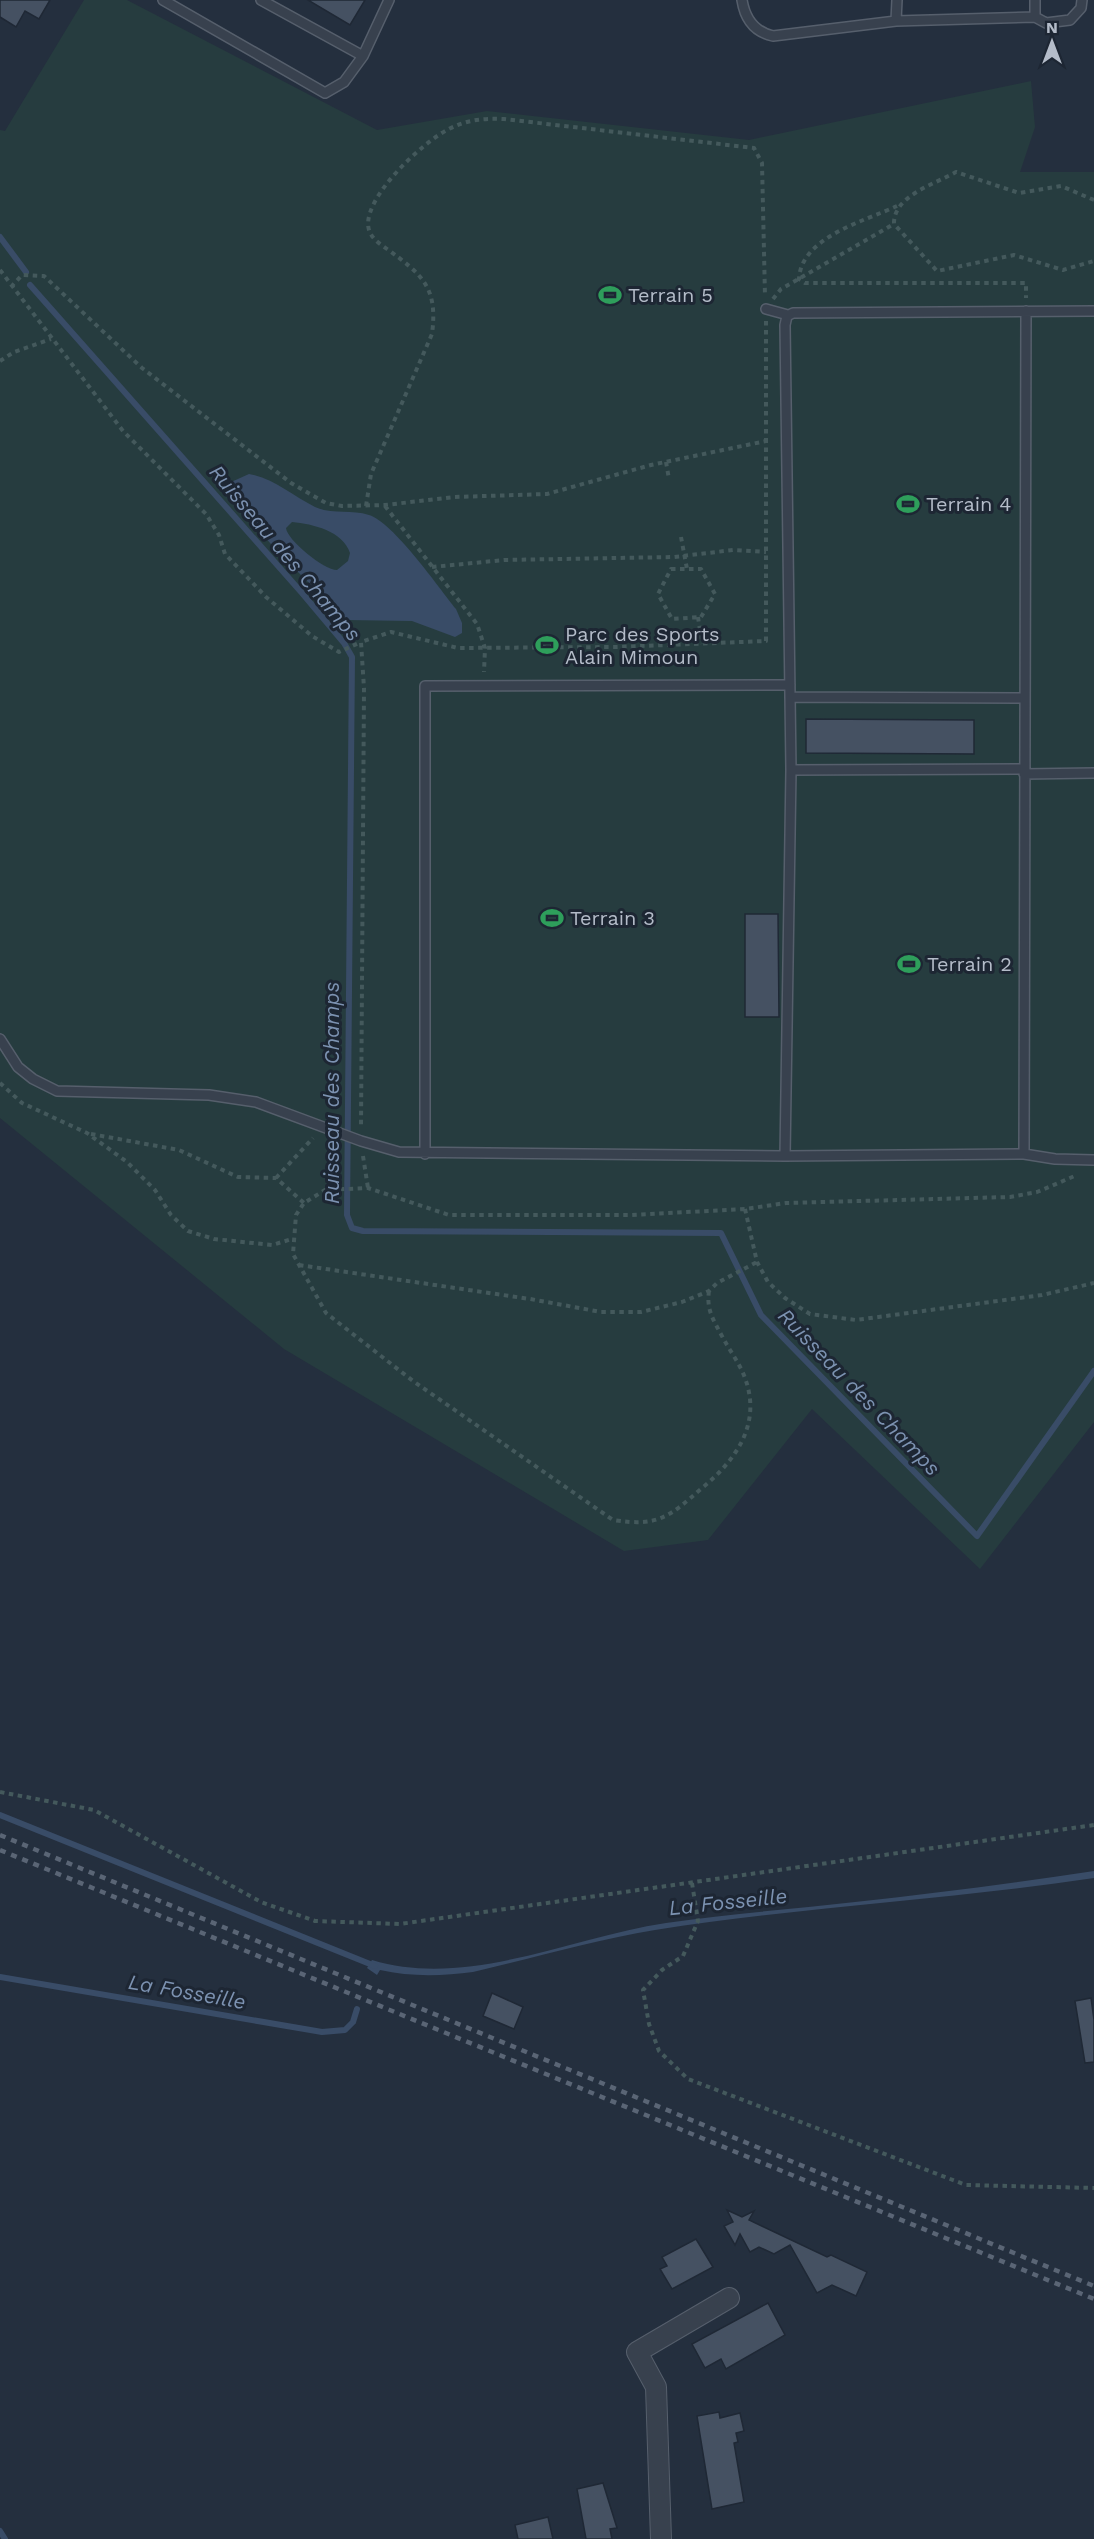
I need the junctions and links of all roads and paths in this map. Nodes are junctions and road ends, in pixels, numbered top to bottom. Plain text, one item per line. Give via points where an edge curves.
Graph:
1 (163, 0) edge
2 (261, 0) edge
3 (389, 0) edge
4 (742, 0) edge
5 (897, 0) edge
6 (1035, 0) edge
7 (1082, 0) edge
8 (1035, 17) junction
9 (896, 21) junction
10 (363, 56) junction
11 (1094, 200) edge
12 (899, 205) junction
13 (894, 224) junction
14 (1094, 261) edge
15 (0, 270) edge
16 (799, 279) junction
17 (11, 287) junction
18 (1026, 288) dead end
19 (766, 309) junction
20 (1026, 311) junction
21 (1094, 311) edge
22 (788, 315) junction
23 (51, 339) junction
24 (0, 361) edge
25 (766, 441) junction
26 (666, 462) junction
27 (669, 479) dead end
28 (366, 506) junction
29 (385, 506) junction
30 (681, 537) dead end
31 (767, 552) junction
32 (685, 556) junction
33 (432, 567) junction
34 (687, 569) junction
35 (698, 617) junction
36 (361, 642) junction
37 (702, 644) junction
38 (485, 648) junction
39 (483, 685) junction
40 (790, 685) junction
41 (790, 697) junction
42 (1023, 698) junction
43 (791, 770) junction
44 (1023, 771) junction
45 (1094, 773) edge
46 (0, 1039) edge
47 (0, 1083) edge
48 (324, 1126) junction
49 (87, 1133) junction
50 (358, 1141) junction
51 (425, 1154) junction
52 (1024, 1155) junction
53 (785, 1156) junction
54 (1094, 1160) edge
55 (1084, 1172) dead end
56 (276, 1178) junction
57 (368, 1188) junction
58 (304, 1203) junction
59 (745, 1209) junction
60 (292, 1239) junction
61 (757, 1262) junction
62 (299, 1265) junction
63 (1094, 1283) edge
64 (709, 1291) junction
65 (0, 1792) edge
66 (1094, 1825) edge
67 (692, 1883) junction
68 (1094, 2188) edge
69 (729, 2298) dead end
70 (661, 2539) edge

1 - 10 lane via 325,93 344,82
2 - 10 lane
3 - 10 lane
4 - 9 lane via 751,23 761,33 773,36
5 - 9 lane
6 - 8 lane
7 - 8 lane via 1082,8 1070,20 1046,23
8 - 9 lane
11 - 12 path via 1061,186 1019,193 956,172
12 - 13 path
12 - 16 path via 814,246 802,263
13 - 14 path via 937,271 1014,255 1063,270
13 - 16 path
15 - 17 path
16 - 18 path via 805,283 1026,283
16 - 19 path via 781,289
17 - 23 path
17 - 28 path via 22,275 44,276 142,368 291,483 326,502
19 - 22 lane
19 - 25 path
19 - 28 path via 762,163 754,148 481,117 447,130 401,167 371,207 367,220 376,242 420,272 435,313 432,334 371,474
20 - 21 lane
20 - 22 lane
20 - 42 lane
22 - 40 lane via 785,325
23 - 24 path
23 - 36 path via 123,432 206,514 225,554 266,597 312,636 339,652
25 - 26 path
25 - 31 path
26 - 27 path
26 - 29 path via 547,494 455,497
28 - 29 path
29 - 33 path
30 - 32 path
31 - 32 path via 733,550
31 - 37 path via 766,641
32 - 33 path via 504,560
32 - 34 path
33 - 38 path via 477,624
34 - 35 path via 701,569 715,594
34 - 35 path via 671,569 658,594 672,619
35 - 37 path
36 - 38 path via 391,632 458,648
36 - 50 path via 364,688
37 - 38 path
38 - 39 path
39 - 40 lane
39 - 51 lane via 425,686
40 - 41 lane
41 - 42 lane
41 - 43 lane
42 - 44 lane
43 - 44 lane
43 - 53 lane
44 - 45 lane
44 - 52 lane
46 - 48 lane via 18,1066 57,1091 209,1095 256,1102
47 - 49 path via 22,1103
48 - 50 lane
48 - 56 path
49 - 56 path via 179,1150 238,1177
49 - 60 path via 127,1162 188,1231 214,1239 272,1245
50 - 51 lane
50 - 57 path
51 - 53 lane
52 - 53 lane
52 - 54 lane
55 - 59 path via 1037,1192 1010,1197 786,1203
56 - 58 path
57 - 58 path via 325,1190
57 - 59 path via 449,1215 631,1215
58 - 60 path via 296,1215
59 - 61 path
60 - 62 path
61 - 63 path via 768,1282 810,1314 856,1320 1042,1295
61 - 64 path
62 - 64 path via 601,1312 641,1312
62 - 64 path via 326,1312 413,1381 613,1520 636,1523 658,1520 678,1509 715,1477 743,1443 749,1426 750,1396 745,1376 709,1313
65 - 67 path via 94,1810 261,1902 315,1920 400,1924
66 - 67 path
67 - 68 path via 698,1921 683,1956 643,1990 649,2024 660,2050 688,2079 966,2185
69 - 70 street via 637,2352 656,2387

